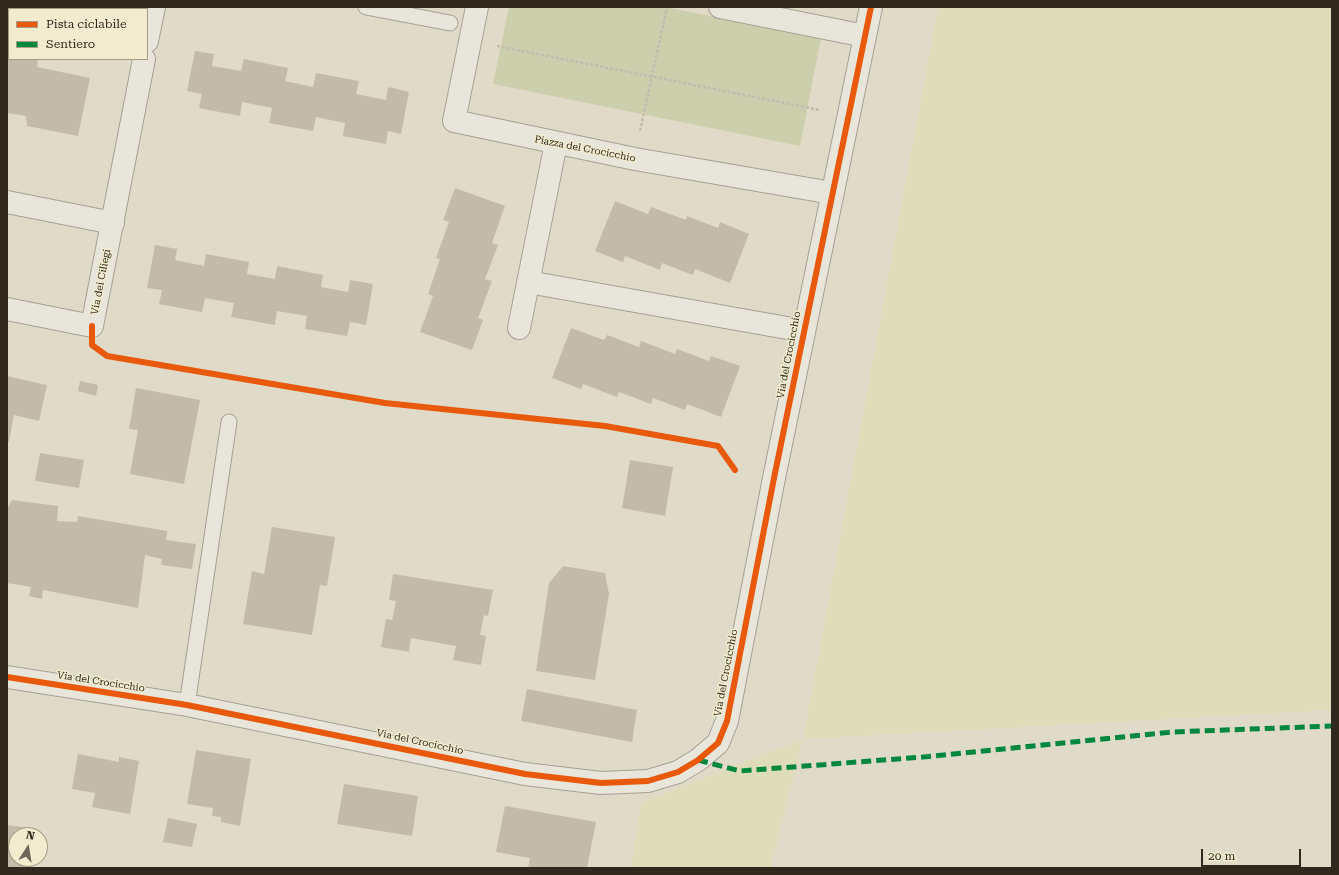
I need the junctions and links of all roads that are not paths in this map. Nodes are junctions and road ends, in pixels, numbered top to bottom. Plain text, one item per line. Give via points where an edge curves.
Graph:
1 (154, 7) edge
2 (366, 7) edge
3 (477, 7) edge
4 (720, 7) edge
5 (871, 7) edge
6 (450, 23) dead end
7 (148, 36) edge
8 (865, 36) junction
9 (144, 60) edge
10 (556, 143) junction
11 (832, 193) junction
12 (7, 202) edge
13 (112, 223) junction
14 (528, 282) junction
15 (7, 309) edge
16 (519, 328) dead end
17 (804, 331) junction
18 (229, 422) dead end
19 (7, 677) edge
20 (187, 705) junction

1 - 7 street
2 - 6 lane
3 - 10 street, Piazza del Crocicchio via 454,121
4 - 8 street
5 - 8 street, Via del Crocicchio
8 - 11 street, Via del Crocicchio
9 - 13 street, Via dei Ciliegi
10 - 11 street, Piazza del Crocicchio
10 - 14 street
11 - 17 street, Via del Crocicchio
12 - 13 street
13 - 15 street, Via dei Ciliegi via 92,326
14 - 16 street
14 - 17 street, Via del Crocicchio
17 - 20 street, Via del Crocicchio via 727,721 718,743 698,760 678,772 648,781 601,783 525,774
18 - 20 lane
19 - 20 street, Via del Crocicchio

